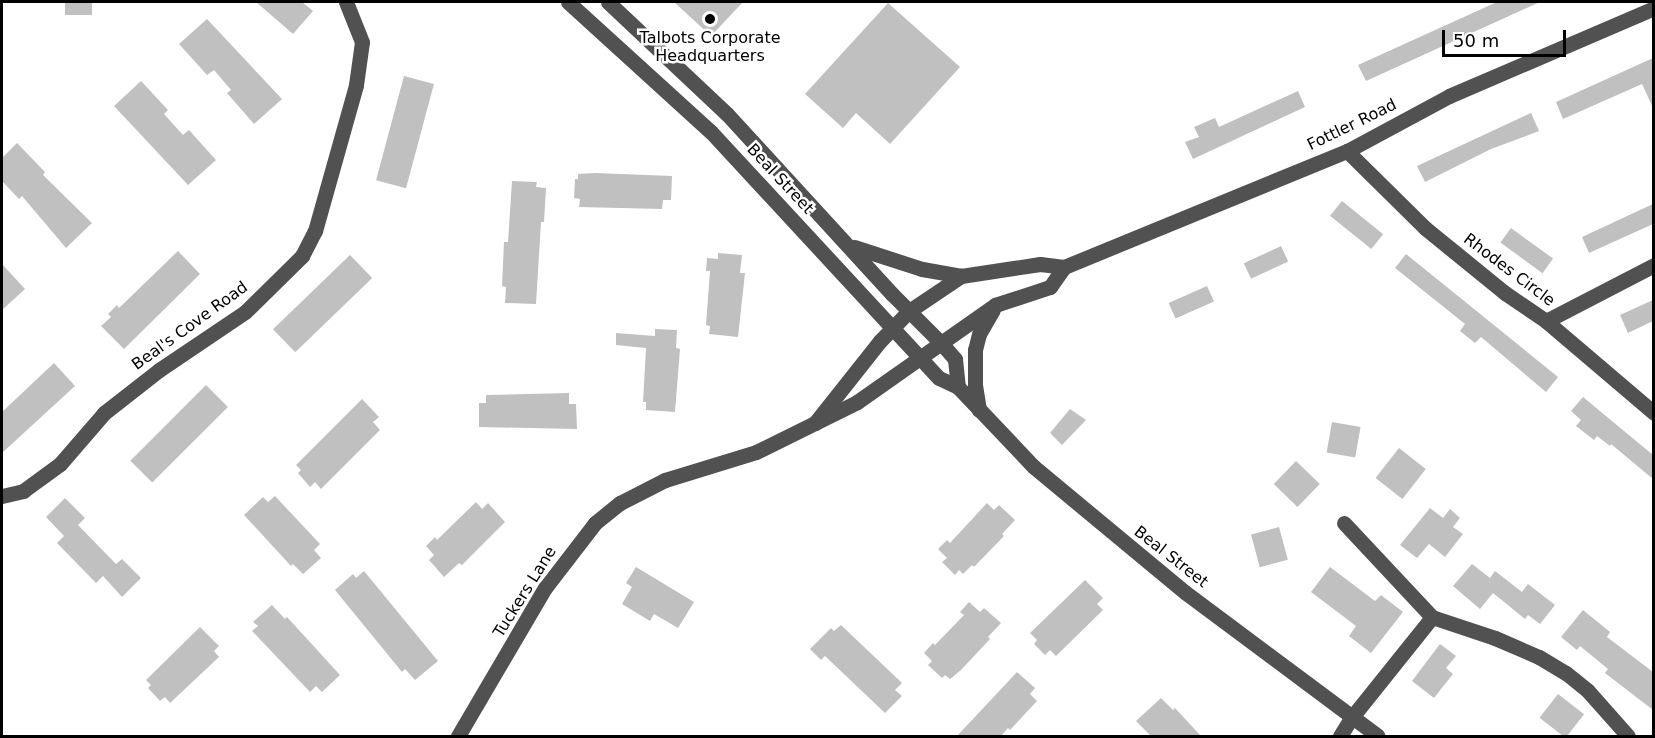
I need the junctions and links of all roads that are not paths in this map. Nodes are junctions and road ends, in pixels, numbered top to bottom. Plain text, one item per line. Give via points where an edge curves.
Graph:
1 (346, 2) edge
2 (568, 2) edge
3 (608, 2) edge
4 (1653, 8) edge
5 (1347, 151) junction
6 (849, 245) junction
7 (1653, 265) edge
8 (1064, 267) junction
9 (961, 276) junction
10 (995, 305) junction
11 (909, 311) junction
12 (1546, 321) junction
13 (892, 328) junction
14 (942, 344) junction
15 (921, 358) junction
16 (958, 387) junction
17 (979, 410) junction
18 (1653, 413) edge
19 (815, 423) junction
20 (2, 496) edge
21 (1344, 523) dead end
22 (1432, 616) junction
23 (1352, 717) junction
24 (458, 736) edge
25 (1340, 736) edge
26 (1378, 736) edge
27 (1628, 736) edge

1 - 20 street, Beal's Cove Road via 362,42 356,85 315,231 302,256 245,312 104,413 60,464 23,491
2 - 13 street, Beal Street via 711,132
3 - 6 street, Beal Street via 727,114
4 - 5 street, Fottler Road via 1449,96
5 - 8 street, Fottler Road
5 - 12 street, Rhodes Circle via 1425,228
6 - 9 street via 922,269
6 - 11 street, Beal Street
7 - 12 street
8 - 9 street, Fottler Road via 1040,264
8 - 10 street, Fottler Road via 1050,287
9 - 11 street, Fottler Road
10 - 14 street, Fottler Road
10 - 17 street via 975,350
11 - 13 street, Fottler Road
11 - 14 street, Beal Street
12 - 18 street, Rhodes Circle
13 - 15 street, Beal Street
13 - 19 street, Tuckers Lane
14 - 15 street, Fottler Road
14 - 16 street, Beal Street via 955,359
15 - 16 street, Beal Street via 939,378
15 - 19 street, Tuckers Lane via 857,402
16 - 17 street, Beal Street
17 - 23 street, Beal Street via 1035,467 1126,545
19 - 24 street, Tuckers Lane via 756,452 643,490 595,524 545,588
21 - 22 street
22 - 23 street
22 - 27 street via 1495,638 1566,673 1588,691
23 - 25 street
23 - 26 street, Beal Street

